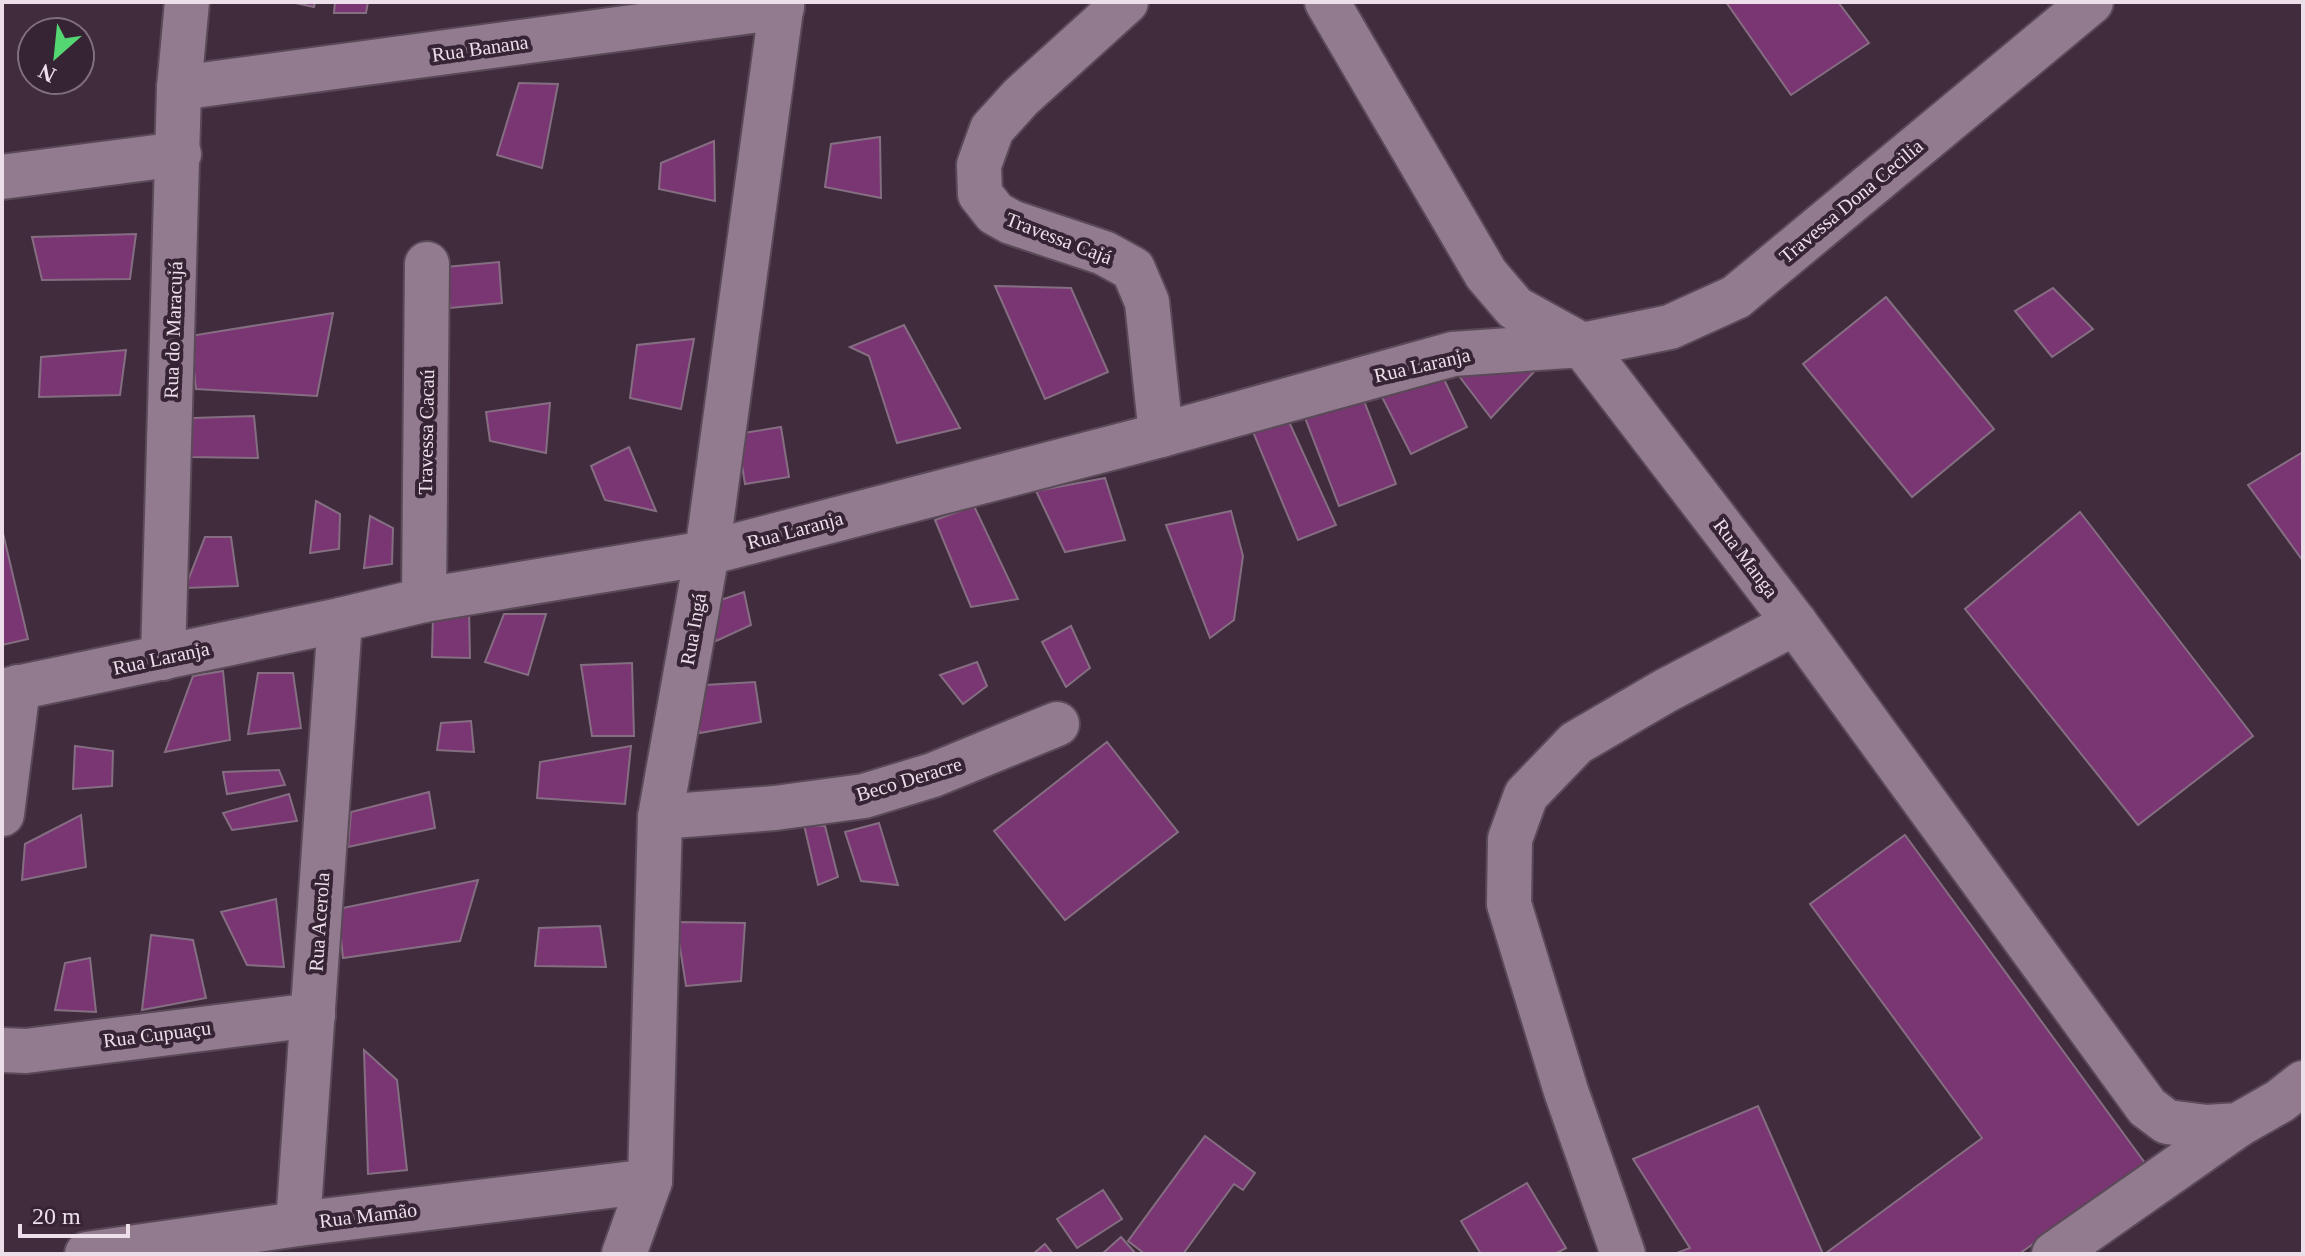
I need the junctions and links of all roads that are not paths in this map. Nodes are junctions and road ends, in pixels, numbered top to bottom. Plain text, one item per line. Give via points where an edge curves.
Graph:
1 (187, 2) edge
2 (1126, 2) edge
3 (1327, 2) edge
4 (2091, 2) edge
5 (782, 5) edge
6 (179, 88) junction
7 (179, 154) junction
8 (2, 177) edge
9 (427, 264) dead end
10 (1582, 345) junction
11 (1161, 435) junction
12 (707, 553) junction
13 (424, 600) junction
14 (340, 620) junction
15 (1795, 623) junction
16 (163, 658) junction
17 (10, 689) edge
18 (1057, 724) dead end
19 (2, 814) edge
20 (660, 817) junction
21 (313, 1015) junction
22 (2, 1050) edge
23 (2303, 1083) edge
24 (2238, 1125) junction
25 (650, 1181) junction
26 (298, 1224) junction
27 (87, 1254) edge
28 (624, 1254) edge
29 (1623, 1254) edge
30 (2054, 1254) edge

1 - 6 street, Rua do Maracujá
2 - 11 street, Travessa Cajá via 992,129 979,165 980,194 995,213 1011,222 1104,253 1133,269 1147,302
3 - 10 street, Rua Manga via 1486,274 1515,308
4 - 10 street, Travessa Dona Cecilia via 1736,297 1670,327
5 - 6 street, Rua Banana
5 - 12 street, Rua Ingá
6 - 7 street, Rua do Maracujá
7 - 8 street
7 - 16 street, Rua do Maracujá
9 - 13 street, Travessa Cacaú
10 - 11 street, Rua Laranja via 1453,354
10 - 15 street, Rua Manga
11 - 12 street, Rua Laranja
12 - 13 street, Rua Laranja
12 - 20 street, Rua Ingá
13 - 14 street, Rua Laranja
14 - 16 street, Rua Laranja
14 - 21 street, Rua Acerola
15 - 24 street, Rua Manga via 2147,1107 2167,1122
15 - 29 street via 1576,743 1526,795 1510,839 1509,904
16 - 17 street, Rua Laranja
17 - 19 street
18 - 20 street, Beco Deracre via 933,775 864,796
20 - 25 street, Rua Ingá
21 - 22 street, Rua Cupuaçu
21 - 26 street, Rua Acerola
23 - 24 street
24 - 30 street
25 - 26 street, Rua Mamão
25 - 28 street, Rua Ingá
26 - 27 street, Rua Mamão

